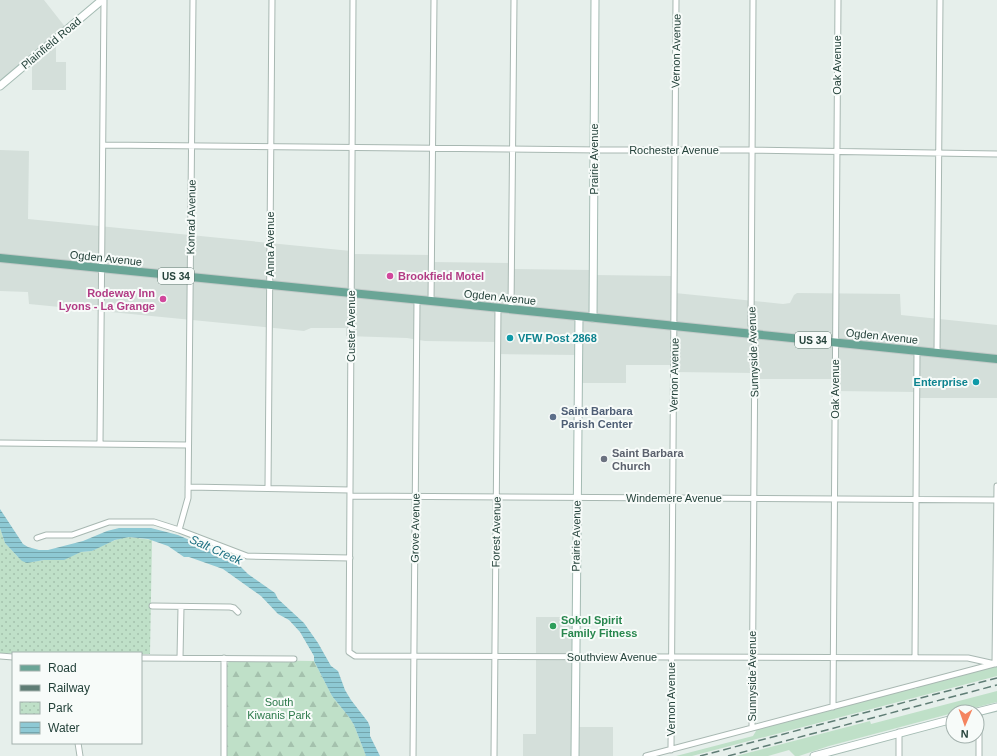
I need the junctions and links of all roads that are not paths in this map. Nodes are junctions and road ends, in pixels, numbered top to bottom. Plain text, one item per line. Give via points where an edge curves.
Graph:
1 (103, 0) edge
2 (193, 0) edge
3 (272, 0) edge
4 (353, 0) edge
5 (434, 0) edge
6 (514, 0) edge
7 (595, 0) edge
8 (676, 0) edge
9 (753, 0) edge
10 (838, 0) edge
11 (940, 0) edge
12 (0, 86) edge
13 (103, 145) junction
14 (191, 146) junction
15 (271, 146) junction
16 (351, 148) junction
17 (432, 149) junction
18 (513, 149) junction
19 (594, 150) junction
20 (675, 150) junction
21 (752, 150) junction
22 (837, 151) junction
23 (939, 153) junction
24 (997, 154) edge
25 (0, 258) edge
26 (102, 268) junction
27 (190, 277) junction
28 (270, 286) junction
29 (351, 294) junction
30 (418, 300) junction
31 (431, 301) junction
32 (498, 308) junction
33 (511, 309) junction
34 (579, 316) junction
35 (593, 318) junction
36 (674, 326) junction
37 (753, 334) junction
38 (836, 342) junction
39 (917, 350) junction
40 (937, 352) junction
41 (997, 359) edge
42 (0, 443) edge
43 (100, 444) junction
44 (188, 444) junction
45 (997, 486) edge
46 (188, 487) junction
47 (268, 488) junction
48 (350, 490) junction
49 (350, 496) junction
50 (415, 497) junction
51 (496, 498) junction
52 (577, 498) junction
53 (672, 498) junction
54 (753, 499) junction
55 (834, 499) junction
56 (916, 500) junction
57 (997, 500) edge
58 (179, 530) junction
59 (37, 538) dead end
60 (350, 558) junction
61 (152, 606) dead end
62 (181, 607) junction
63 (238, 612) dead end
64 (349, 652) joint
65 (0, 656) edge
66 (12, 657) edge
67 (414, 657) junction
68 (495, 657) junction
69 (575, 657) junction
70 (671, 657) junction
71 (752, 657) junction
72 (915, 657) junction
73 (142, 658) edge
74 (180, 658) junction
75 (224, 658) junction
76 (833, 658) junction
77 (294, 659) dead end
78 (996, 663) edge
79 (833, 707) junction
80 (997, 707) edge
81 (985, 710) edge
82 (945, 721) edge
83 (752, 728) junction
84 (899, 732) junction
85 (78, 744) edge
86 (979, 744) edge
87 (671, 750) junction
88 (80, 756) edge
89 (224, 756) edge
90 (413, 756) edge
91 (494, 756) edge
92 (575, 756) edge
93 (646, 756) edge
94 (814, 756) edge
95 (899, 756) edge
96 (979, 756) edge

1 - 12 street, Plainfield Road
1 - 13 street
2 - 14 street, Konrad Avenue
3 - 15 street, Anna Avenue
4 - 16 street, Custer Avenue
5 - 17 street
6 - 18 street
7 - 19 street, Prairie Avenue
8 - 20 street, Vernon Avenue
9 - 21 street, Sunnyside Avenue
10 - 22 street, Oak Avenue
11 - 23 street
13 - 14 street, Rochester Avenue
13 - 26 street
14 - 15 street, Rochester Avenue
14 - 27 street, Konrad Avenue
15 - 16 street, Rochester Avenue
15 - 28 street, Anna Avenue
16 - 17 street, Rochester Avenue
16 - 29 street, Custer Avenue
17 - 18 street, Rochester Avenue
17 - 31 street
18 - 19 street, Rochester Avenue
18 - 33 street
19 - 20 street, Rochester Avenue
19 - 35 street, Prairie Avenue
20 - 21 street, Rochester Avenue
20 - 36 street, Vernon Avenue
21 - 22 street, Rochester Avenue
21 - 37 street, Sunnyside Avenue
22 - 23 street, Rochester Avenue
22 - 38 street, Oak Avenue
23 - 24 street, Rochester Avenue
23 - 40 street
25 - 26 main road, Ogden Avenue / US 34
26 - 27 main road, Ogden Avenue / US 34
26 - 43 street
27 - 28 main road, Ogden Avenue / US 34
27 - 44 street, Konrad Avenue
28 - 29 main road, Ogden Avenue / US 34
28 - 47 street, Anna Avenue
29 - 30 main road, Ogden Avenue / US 34
29 - 48 street, Custer Avenue
30 - 31 main road, Ogden Avenue / US 34
30 - 50 street, Grove Avenue
31 - 32 main road, Ogden Avenue / US 34
32 - 33 main road, Ogden Avenue / US 34
32 - 51 street, Forest Avenue
33 - 34 main road, Ogden Avenue / US 34
34 - 35 main road, Ogden Avenue / US 34
34 - 52 street, Prairie Avenue
35 - 36 main road, Ogden Avenue / US 34
36 - 37 main road, Ogden Avenue / US 34
36 - 53 street, Vernon Avenue
37 - 38 main road, Ogden Avenue / US 34
37 - 54 street, Sunnyside Avenue
38 - 39 main road, Ogden Avenue / US 34
38 - 55 street, Oak Avenue
39 - 40 main road, Ogden Avenue / US 34
39 - 56 street
40 - 41 main road, Ogden Avenue / US 34
42 - 43 street
43 - 44 street
44 - 46 street, Konrad Avenue
45 - 57 street
46 - 47 street
46 - 58 street, Konrad Avenue via 188,498
47 - 48 street
48 - 49 street, Custer Avenue
49 - 50 street, Windemere Avenue
49 - 60 street, Custer Avenue
50 - 51 street, Windemere Avenue
50 - 67 street, Grove Avenue
51 - 52 street, Windemere Avenue
51 - 68 street, Forest Avenue
52 - 53 street, Windemere Avenue
52 - 69 street, Prairie Avenue
53 - 54 street, Windemere Avenue
53 - 70 street, Vernon Avenue
54 - 55 street, Windemere Avenue
54 - 71 street, Sunnyside Avenue
55 - 56 street, Windemere Avenue
55 - 76 street, Oak Avenue
56 - 57 street, Windemere Avenue
56 - 72 street
57 - 78 street
58 - 59 street via 154,522 109,522 72,535 46,535
58 - 60 street via 247,556
60 - 64 street, Custer Avenue
61 - 62 street
62 - 63 street via 230,607
62 - 74 street
64 - 67 street, Southview Avenue via 355,656
65 - 66 street
67 - 68 street, Southview Avenue
67 - 90 street, Grove Avenue
68 - 69 street, Southview Avenue
68 - 91 street, Forest Avenue
69 - 70 street, Southview Avenue
69 - 92 street, Prairie Avenue
70 - 71 street, Southview Avenue
70 - 87 street, Vernon Avenue
71 - 76 street, Southview Avenue
71 - 83 street, Sunnyside Avenue
72 - 76 street, Southview Avenue
72 - 78 street, Southview Avenue via 968,658
73 - 74 street
74 - 75 street
75 - 77 street
75 - 89 street
76 - 79 street, Oak Avenue
78 - 79 street
79 - 83 street
80 - 81 street
82 - 84 street
83 - 87 street
84 - 94 street
84 - 95 street
85 - 88 street
86 - 96 street
87 - 93 street

